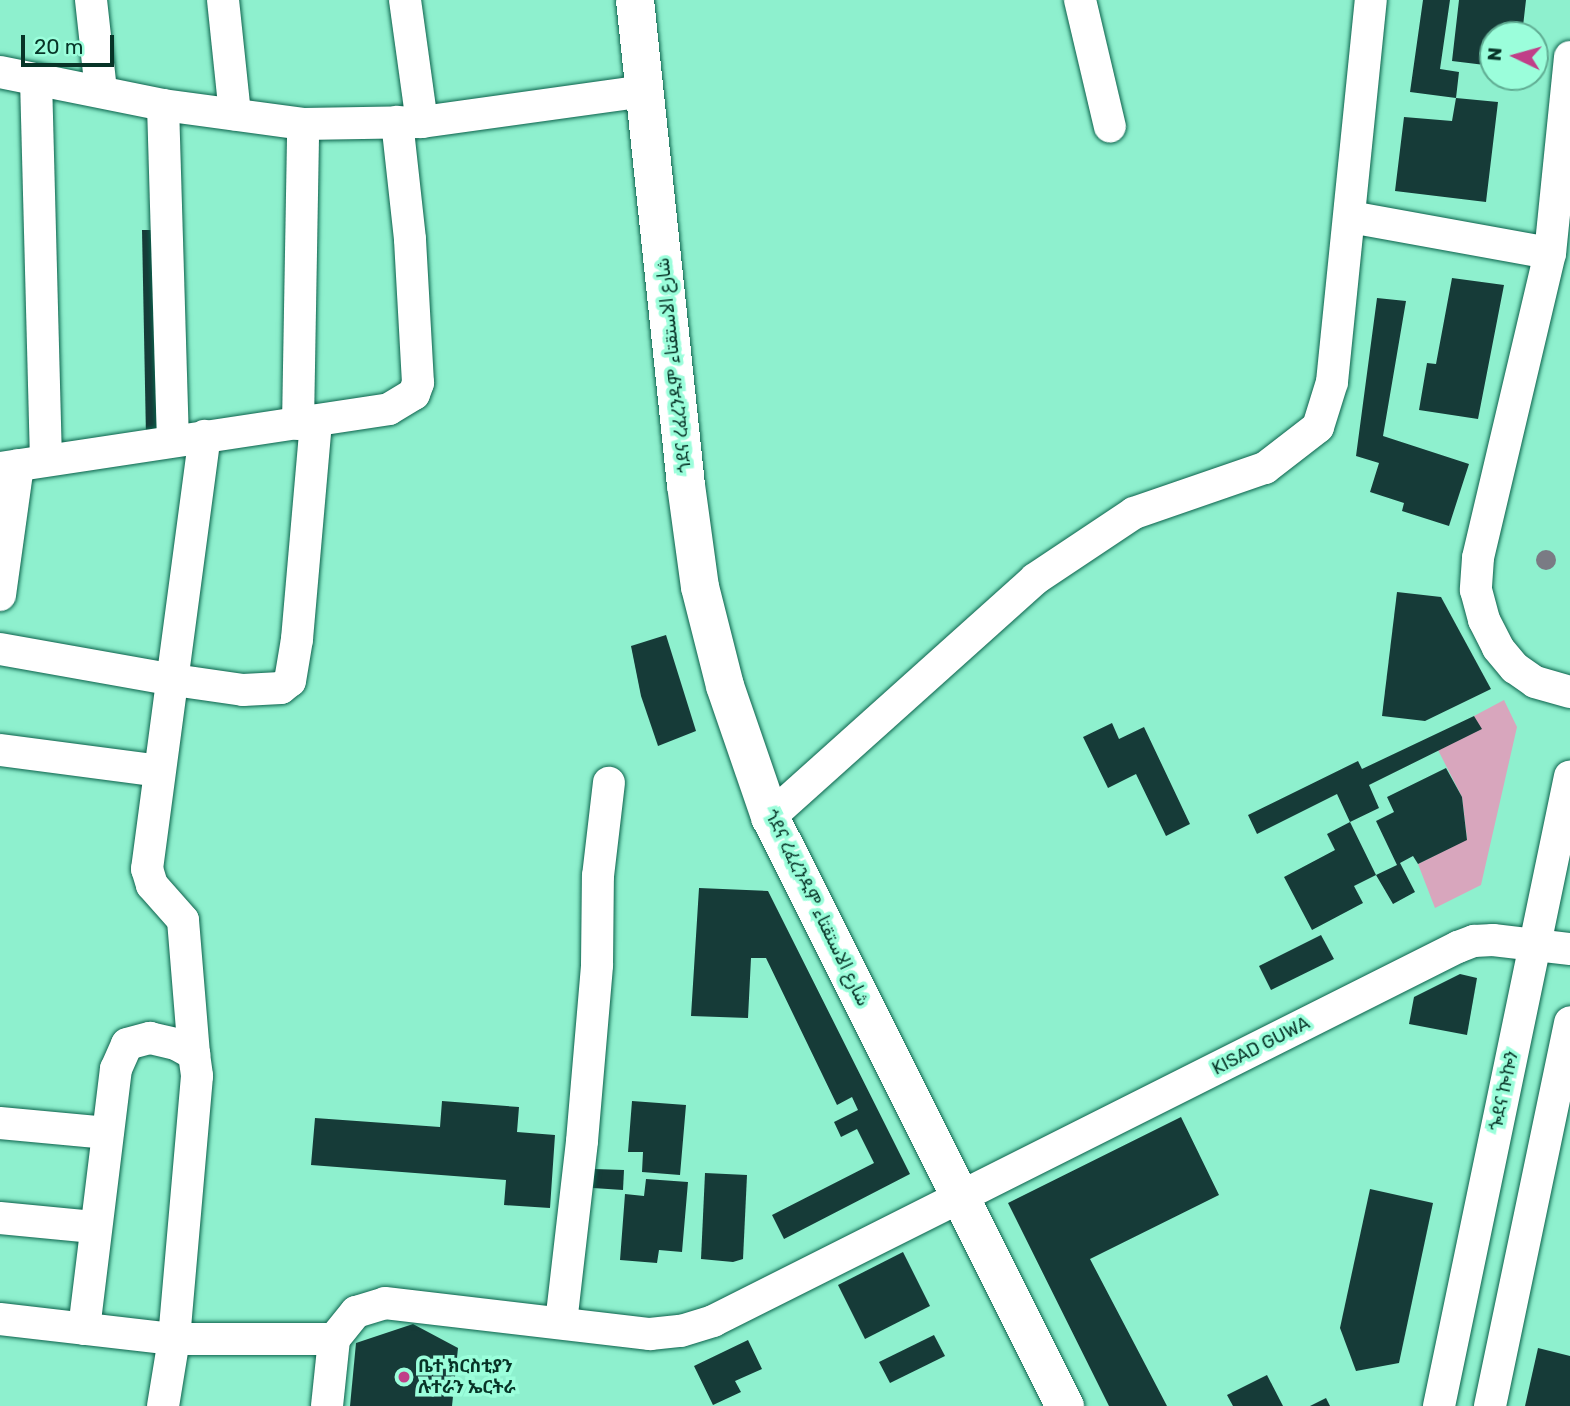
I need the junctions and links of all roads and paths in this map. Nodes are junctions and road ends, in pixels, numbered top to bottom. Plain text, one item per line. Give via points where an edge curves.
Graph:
1 (91, 0) edge
2 (223, 0) edge
3 (405, 0) edge
4 (635, 0) edge
5 (1080, 0) edge
6 (1371, 0) edge
7 (1570, 57) edge
8 (0, 72) edge
9 (36, 79) junction
10 (101, 91) junction
11 (644, 91) junction
12 (163, 105) junction
13 (235, 114) junction
14 (409, 122) junction
15 (303, 124) junction
16 (1111, 127) dead end
17 (1351, 217) junction
18 (1550, 253) junction
19 (307, 423) junction
20 (205, 436) junction
21 (173, 440) junction
22 (21, 465) edge
23 (0, 595) edge
24 (0, 649) edge
25 (174, 680) junction
26 (1570, 692) edge
27 (0, 750) edge
28 (159, 771) junction
29 (1570, 776) edge
30 (609, 783) dead end
31 (770, 817) junction
32 (1535, 943) junction
33 (1570, 949) edge
34 (1570, 1021) edge
35 (194, 1055) junction
36 (0, 1123) edge
37 (108, 1133) junction
38 (962, 1196) junction
39 (0, 1218) edge
40 (94, 1227) junction
41 (0, 1319) edge
42 (561, 1322) junction
43 (84, 1329) junction
44 (174, 1339) junction
45 (334, 1339) junction
46 (163, 1406) edge
47 (327, 1406) edge
48 (1065, 1406) edge
49 (1439, 1406) edge
50 (1490, 1406) edge

1 - 10 street
2 - 13 street
3 - 14 street
4 - 11 highway, ጎደና ረፈረንዱም شارع الاستقتاء
5 - 16 street
6 - 17 street
7 - 18 street
8 - 9 street
9 - 10 street
9 - 22 street
10 - 12 street
11 - 14 street
11 - 31 highway, ጎደና ረፈረንዱም شارع الاستقتاء via 700,587 726,686
12 - 13 street
12 - 21 street
13 - 15 street
14 - 15 street
14 - 19 street via 418,383 414,394 389,409
15 - 19 street
17 - 18 street
17 - 31 street via 1332,382 1318,427 1265,468 1134,513 1035,579
18 - 26 street via 1478,558 1476,590 1484,620 1515,668 1535,682
19 - 20 street
19 - 25 street via 297,639 290,681 266,691
20 - 21 street
20 - 25 street
21 - 22 street
22 - 23 street
24 - 25 street
25 - 28 street
27 - 28 street
28 - 35 street via 147,869 152,885 183,920
29 - 32 street, ጐደና ኰኰን
30 - 42 street via 598,876 597,965 585,1114
31 - 38 highway, ጎደና ረፈረንዱም شارع الاستقتاء
32 - 33 street, KISAD GUWA
32 - 38 street, KISAD GUWA via 1493,940 1458,947
32 - 49 street, ጐደና ኰኰን
34 - 50 street
35 - 37 street via 176,1044 150,1038 127,1044 116,1069
35 - 44 street via 197,1076
36 - 37 street
37 - 40 street
38 - 42 street, KISAD GUWA via 713,1321 650,1334
38 - 48 highway, ጎደና ረፈረንዱም شارع الاستقتاء
39 - 40 street
40 - 43 street
41 - 43 street
42 - 45 street, KISAD GUWA via 385,1303 356,1312
43 - 44 street
44 - 45 street
44 - 46 street
45 - 47 street

